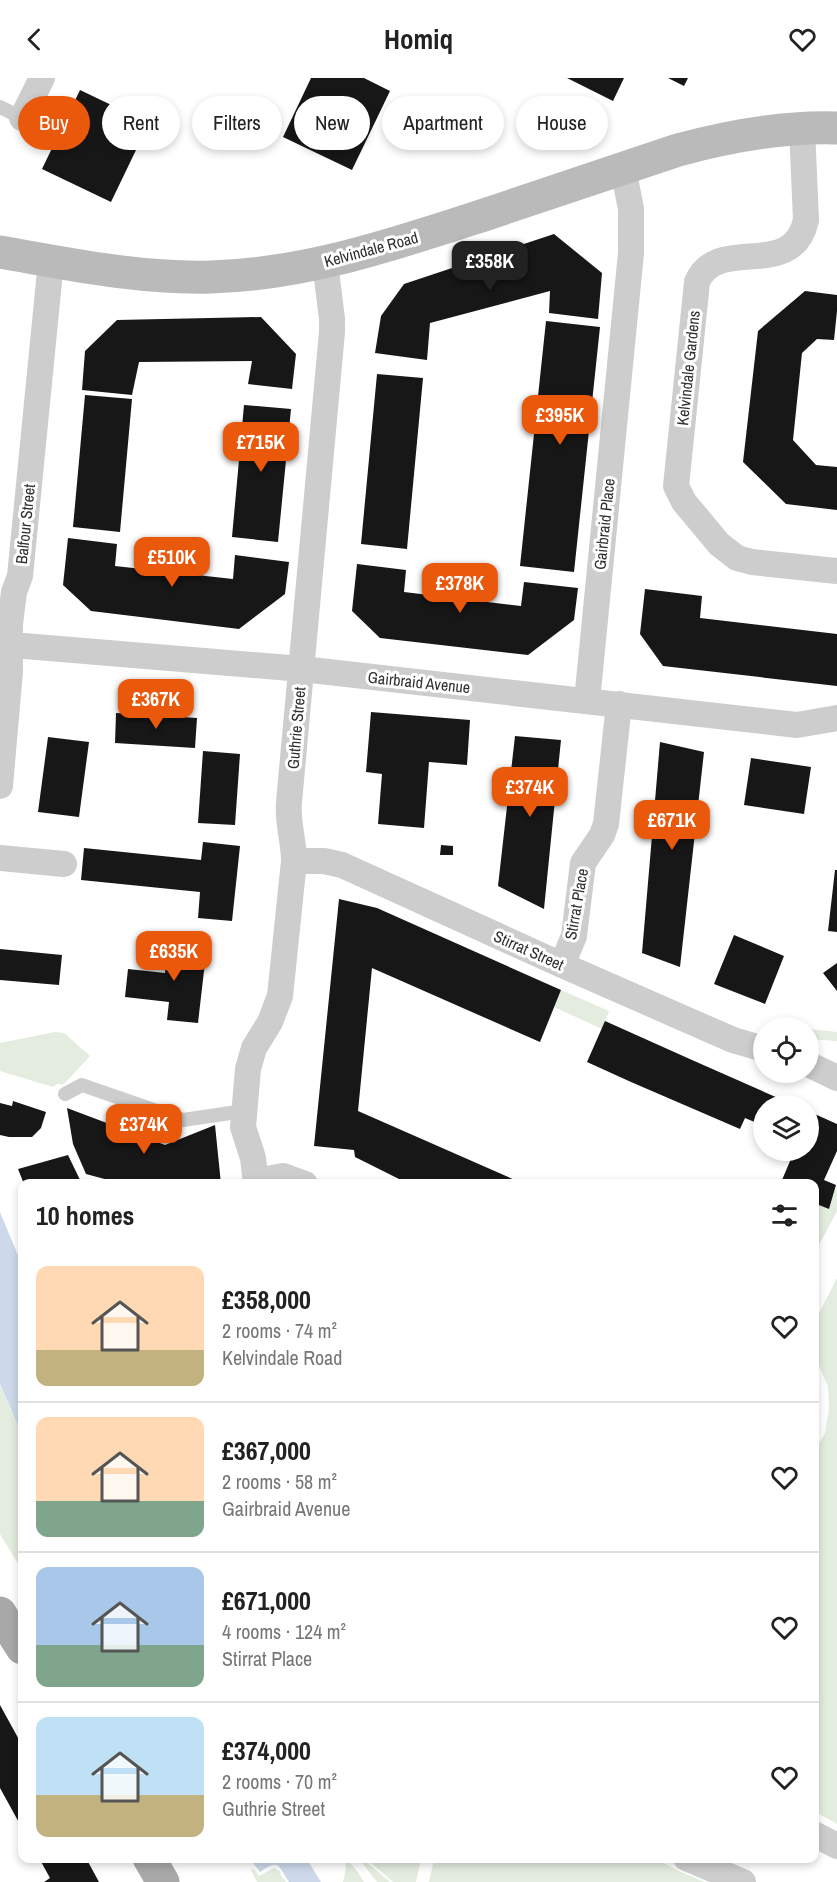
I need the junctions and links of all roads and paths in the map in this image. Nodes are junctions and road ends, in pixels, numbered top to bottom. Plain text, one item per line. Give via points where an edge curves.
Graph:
1 (42, 78) edge
2 (11, 113) edge
3 (802, 128) junction
4 (837, 128) edge
5 (623, 168) junction
6 (0, 252) edge
7 (51, 261) junction
8 (325, 262) junction
9 (837, 570) edge
10 (6, 644) edge
11 (302, 669) junction
12 (587, 701) junction
13 (619, 704) junction
14 (837, 718) edge
15 (0, 786) edge
16 (0, 858) edge
17 (294, 861) junction
18 (64, 864) dead end
19 (562, 965) junction
20 (753, 1046) edge
21 (819, 1069) edge
22 (837, 1078) edge
23 (65, 1094) dead end
24 (244, 1111) junction
25 (256, 1179) edge
26 (270, 1179) edge
27 (291, 1179) edge
28 (0, 1613) edge
29 (18, 1642) edge
30 (819, 1837) edge
31 (837, 1846) edge
32 (152, 1863) edge
33 (698, 1863) edge
34 (163, 1882) edge
35 (743, 1882) edge

1 - 2 street
3 - 4 street, Kelvindale Road
3 - 5 street, Kelvindale Road via 721,138
3 - 9 street, Kelvindale Gardens via 806,220 798,238 773,255 712,263 697,282 676,486 719,544 737,558
5 - 8 street, Kelvindale Road via 415,237
5 - 12 street, Gairbraid Place via 631,209 631,246
6 - 7 street, Kelvindale Road
7 - 8 street, Kelvindale Road via 141,275 186,277 252,274
7 - 10 street, Balfour Street via 20,576
8 - 11 street, Guthrie Street via 332,332
10 - 11 street, Gairbraid Avenue
10 - 15 street, Balfour Street
11 - 12 street, Gairbraid Avenue
11 - 17 street, Guthrie Street via 288,812
12 - 13 street, Gairbraid Avenue
13 - 14 street, Gairbraid Avenue via 797,725
13 - 19 street, Stirrat Place via 606,824 583,863 573,936
16 - 18 street
17 - 19 street, Stirrat Street via 342,865
17 - 24 street, Guthrie Street via 280,996 250,1059
19 - 20 street, Stirrat Street
21 - 22 street
23 - 24 lane via 82,1085 183,1120
24 - 25 street, Guthrie Street via 244,1132
26 - 27 street
28 - 29 main road
30 - 31 street
32 - 34 main road
33 - 35 street

